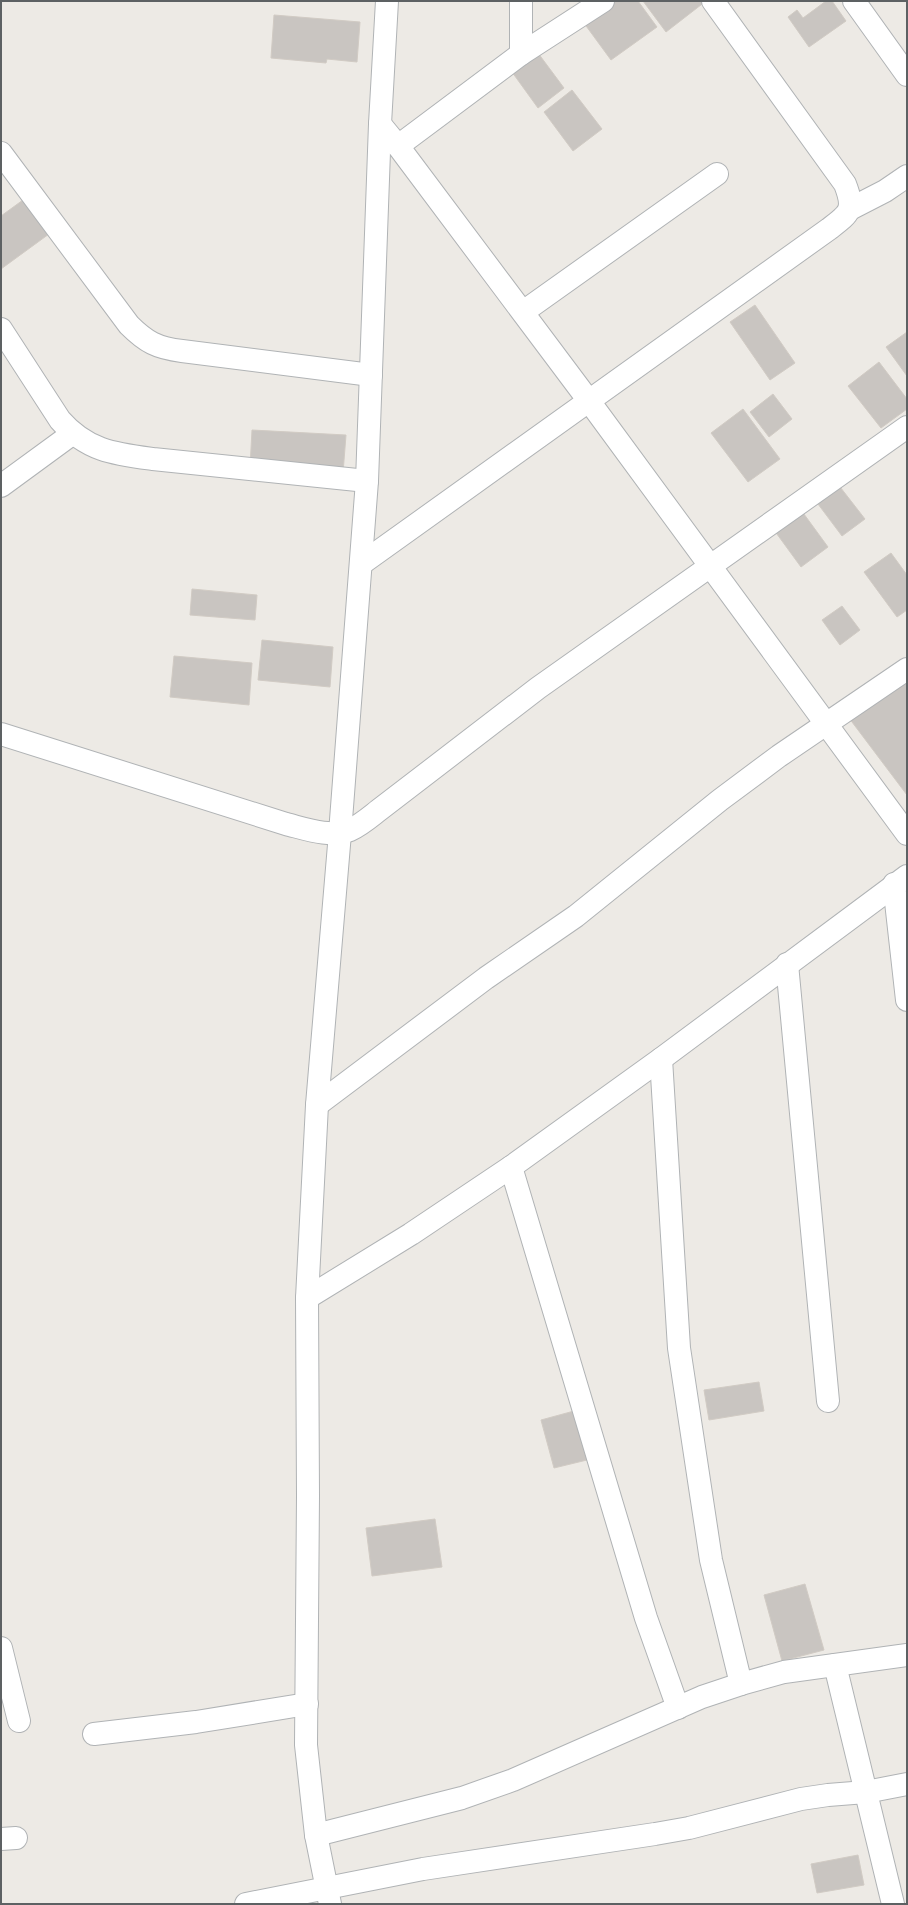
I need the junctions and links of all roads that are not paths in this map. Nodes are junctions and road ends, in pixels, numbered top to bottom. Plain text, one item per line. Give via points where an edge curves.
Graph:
1 (388, 1) edge
2 (522, 1) edge
3 (603, 1) edge
4 (713, 1) edge
5 (854, 1) edge
6 (522, 54) junction
7 (907, 75) edge
8 (380, 124) junction
9 (398, 146) junction
10 (1, 153) edge
11 (717, 174) dead end
12 (907, 176) edge
13 (850, 209) junction
14 (523, 312) junction
15 (1, 329) edge
16 (371, 375) junction
17 (589, 401) junction
18 (907, 427) edge
19 (72, 434) junction
20 (367, 481) junction
21 (1, 486) edge
22 (361, 564) junction
23 (710, 566) junction
24 (907, 669) edge
25 (826, 724) junction
26 (1, 734) edge
27 (900, 810) edge
28 (340, 833) junction
29 (907, 834) edge
30 (900, 880) edge
31 (787, 964) junction
32 (907, 1000) edge
33 (661, 1059) junction
34 (317, 1105) junction
35 (511, 1168) junction
36 (307, 1298) junction
37 (828, 1401) dead end
38 (1, 1648) edge
39 (907, 1655) edge
40 (835, 1665) junction
41 (741, 1684) junction
42 (307, 1704) junction
43 (678, 1708) junction
44 (19, 1721) dead end
45 (94, 1734) dead end
46 (907, 1784) edge
47 (866, 1792) junction
48 (316, 1835) junction
49 (329, 1896) edge
50 (246, 1904) edge
51 (894, 1904) edge

1 - 8 street
2 - 6 street
3 - 6 street
4 - 13 street via 845,184 851,199
5 - 7 street
6 - 9 street
8 - 9 street
8 - 16 street
9 - 14 street
10 - 16 street via 129,325 153,345 182,352
11 - 14 street
12 - 13 street
13 - 17 street via 829,229
14 - 17 street
15 - 19 street via 60,420
16 - 20 street
17 - 22 street
17 - 23 street
18 - 23 street
19 - 20 street via 97,448 121,455
19 - 21 street
20 - 22 street
22 - 28 street
23 - 25 street
23 - 28 street via 538,688 379,810 352,829
24 - 25 street
25 - 27 street
25 - 34 street via 726,796 576,916 486,978
26 - 28 street via 286,824 313,831
27 - 29 street
28 - 34 street
30 - 31 street
30 - 32 street
31 - 33 street
31 - 37 street
33 - 35 street
33 - 41 street via 679,1348 711,1560
34 - 36 street
35 - 36 street
35 - 43 street via 646,1618
36 - 42 street
38 - 44 street
39 - 40 street
40 - 41 street via 784,1672
40 - 47 street
41 - 43 street
42 - 45 street via 196,1722
42 - 48 street via 306,1745
43 - 48 street via 513,1780 462,1798
46 - 47 street
47 - 49 street via 801,1799 656,1834 423,1869
47 - 51 street
48 - 49 street
49 - 50 street

